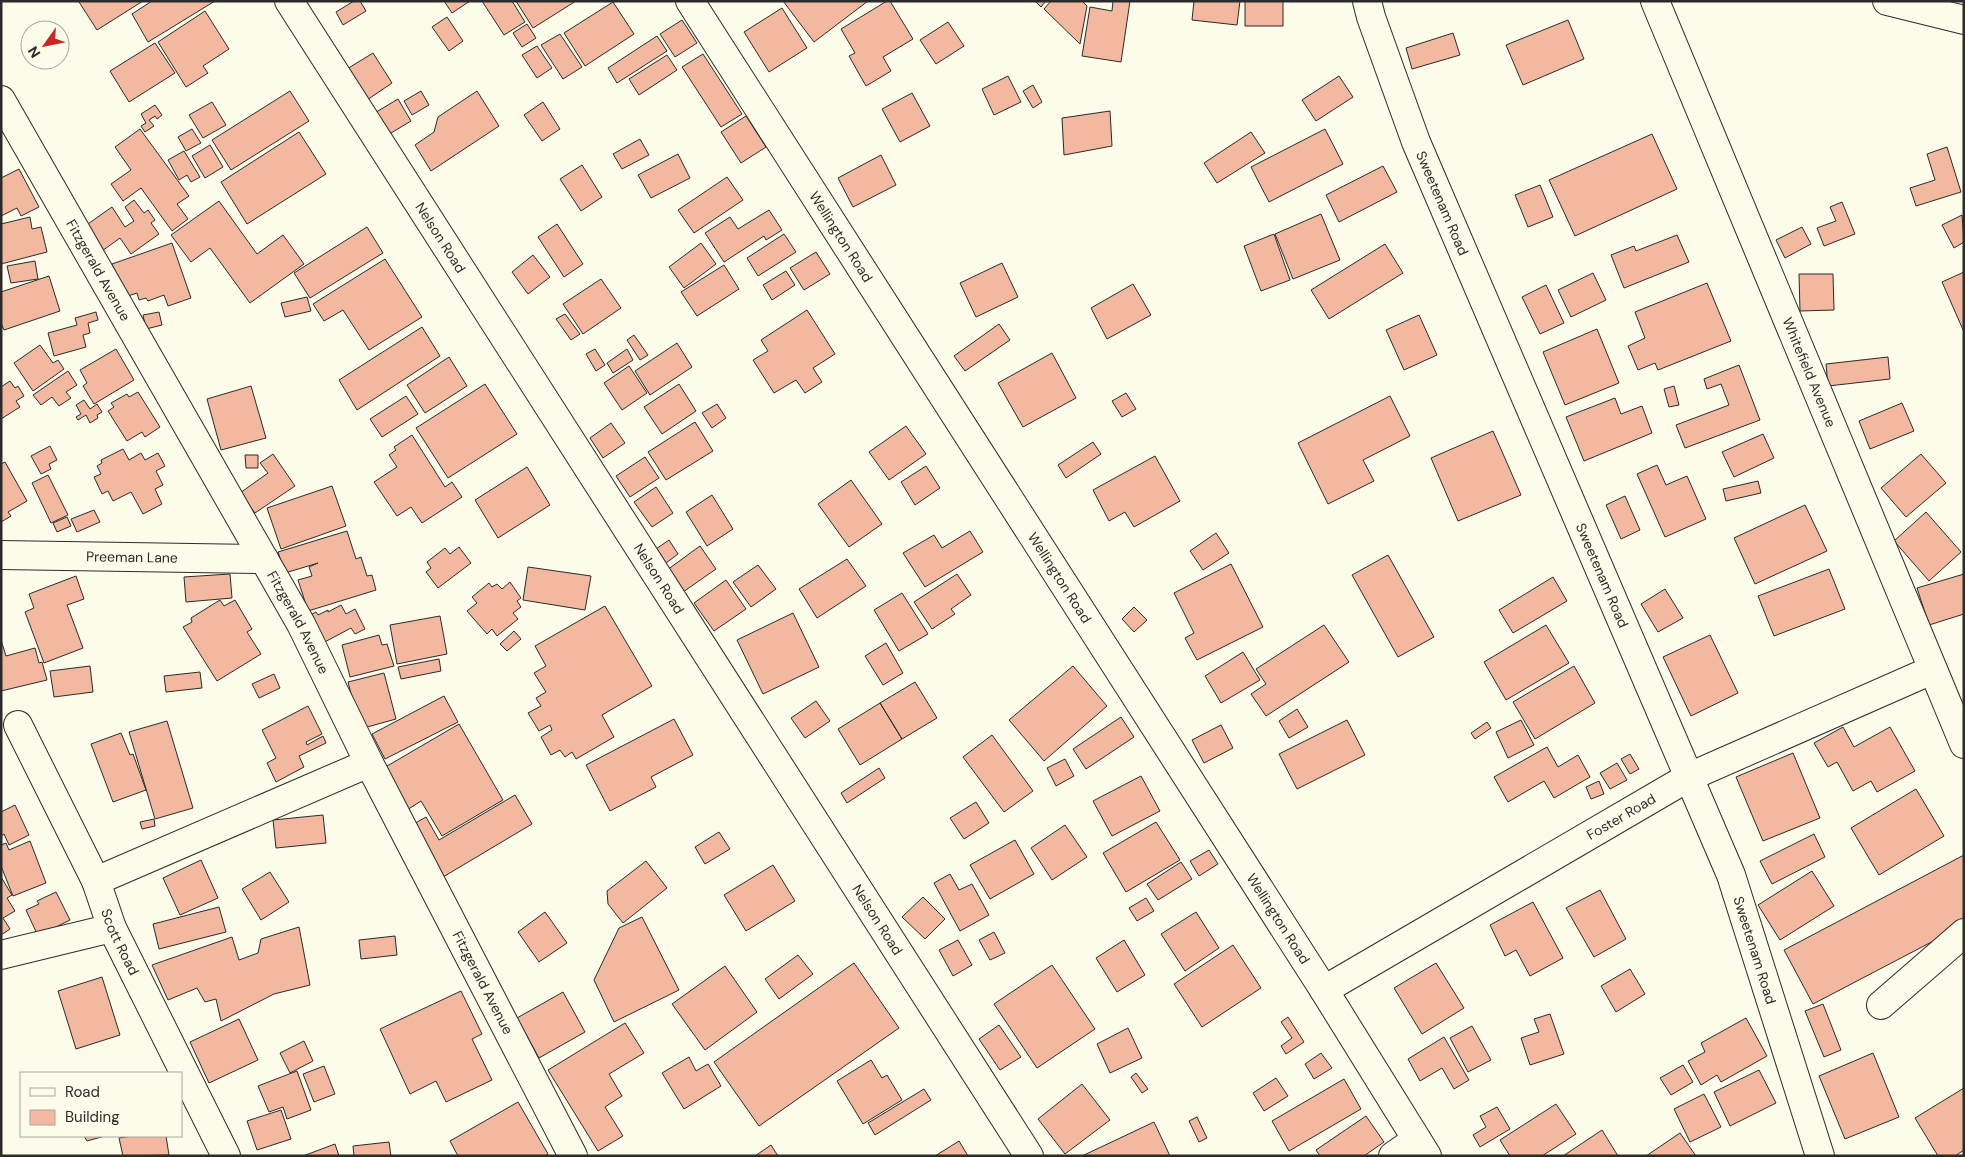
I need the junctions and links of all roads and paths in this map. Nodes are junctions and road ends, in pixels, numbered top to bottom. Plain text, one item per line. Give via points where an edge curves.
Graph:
1 (289, 1) edge
2 (690, 1) edge
3 (1367, 1) edge
4 (1655, 1) edge
5 (1887, 1) edge
6 (1924, 6) edge
7 (1964, 20) edge
8 (1, 100) edge
9 (10, 134) edge
10 (1, 555) edge
11 (264, 559) junction
12 (1932, 670) junction
13 (18, 725) dead end
14 (1964, 744) edge
15 (369, 762) junction
16 (1689, 777) junction
17 (96, 881) junction
18 (112, 928) junction
19 (1964, 934) edge
20 (1, 955) edge
21 (1324, 990) junction
22 (1880, 1005) dead end
23 (1421, 1148) edge
24 (226, 1156) edge
25 (573, 1156) edge
26 (1029, 1156) edge
27 (1393, 1156) edge
28 (1820, 1156) edge

1 - 26 street, Nelson Road
2 - 21 street, Wellington Road
3 - 16 street, Sweetenam Road via 1416,142
4 - 12 street, Whitefield Avenue
5 - 6 street
6 - 7 street
8 - 9 street, Fitzgerald Avenue
9 - 11 street, Fitzgerald Avenue
10 - 11 street, Preeman Lane
11 - 15 street, Fitzgerald Avenue via 301,624
12 - 14 street, Whitefield Avenue
12 - 16 street, Foster Road
13 - 17 street, Scott Road
15 - 17 street
15 - 25 street, Fitzgerald Avenue
16 - 21 street, Foster Road
16 - 28 street, Sweetenam Road via 1731,875
17 - 18 street, Scott Road
18 - 20 street
18 - 24 street, Scott Road
19 - 22 street
21 - 23 street, Wellington Road
23 - 27 street

